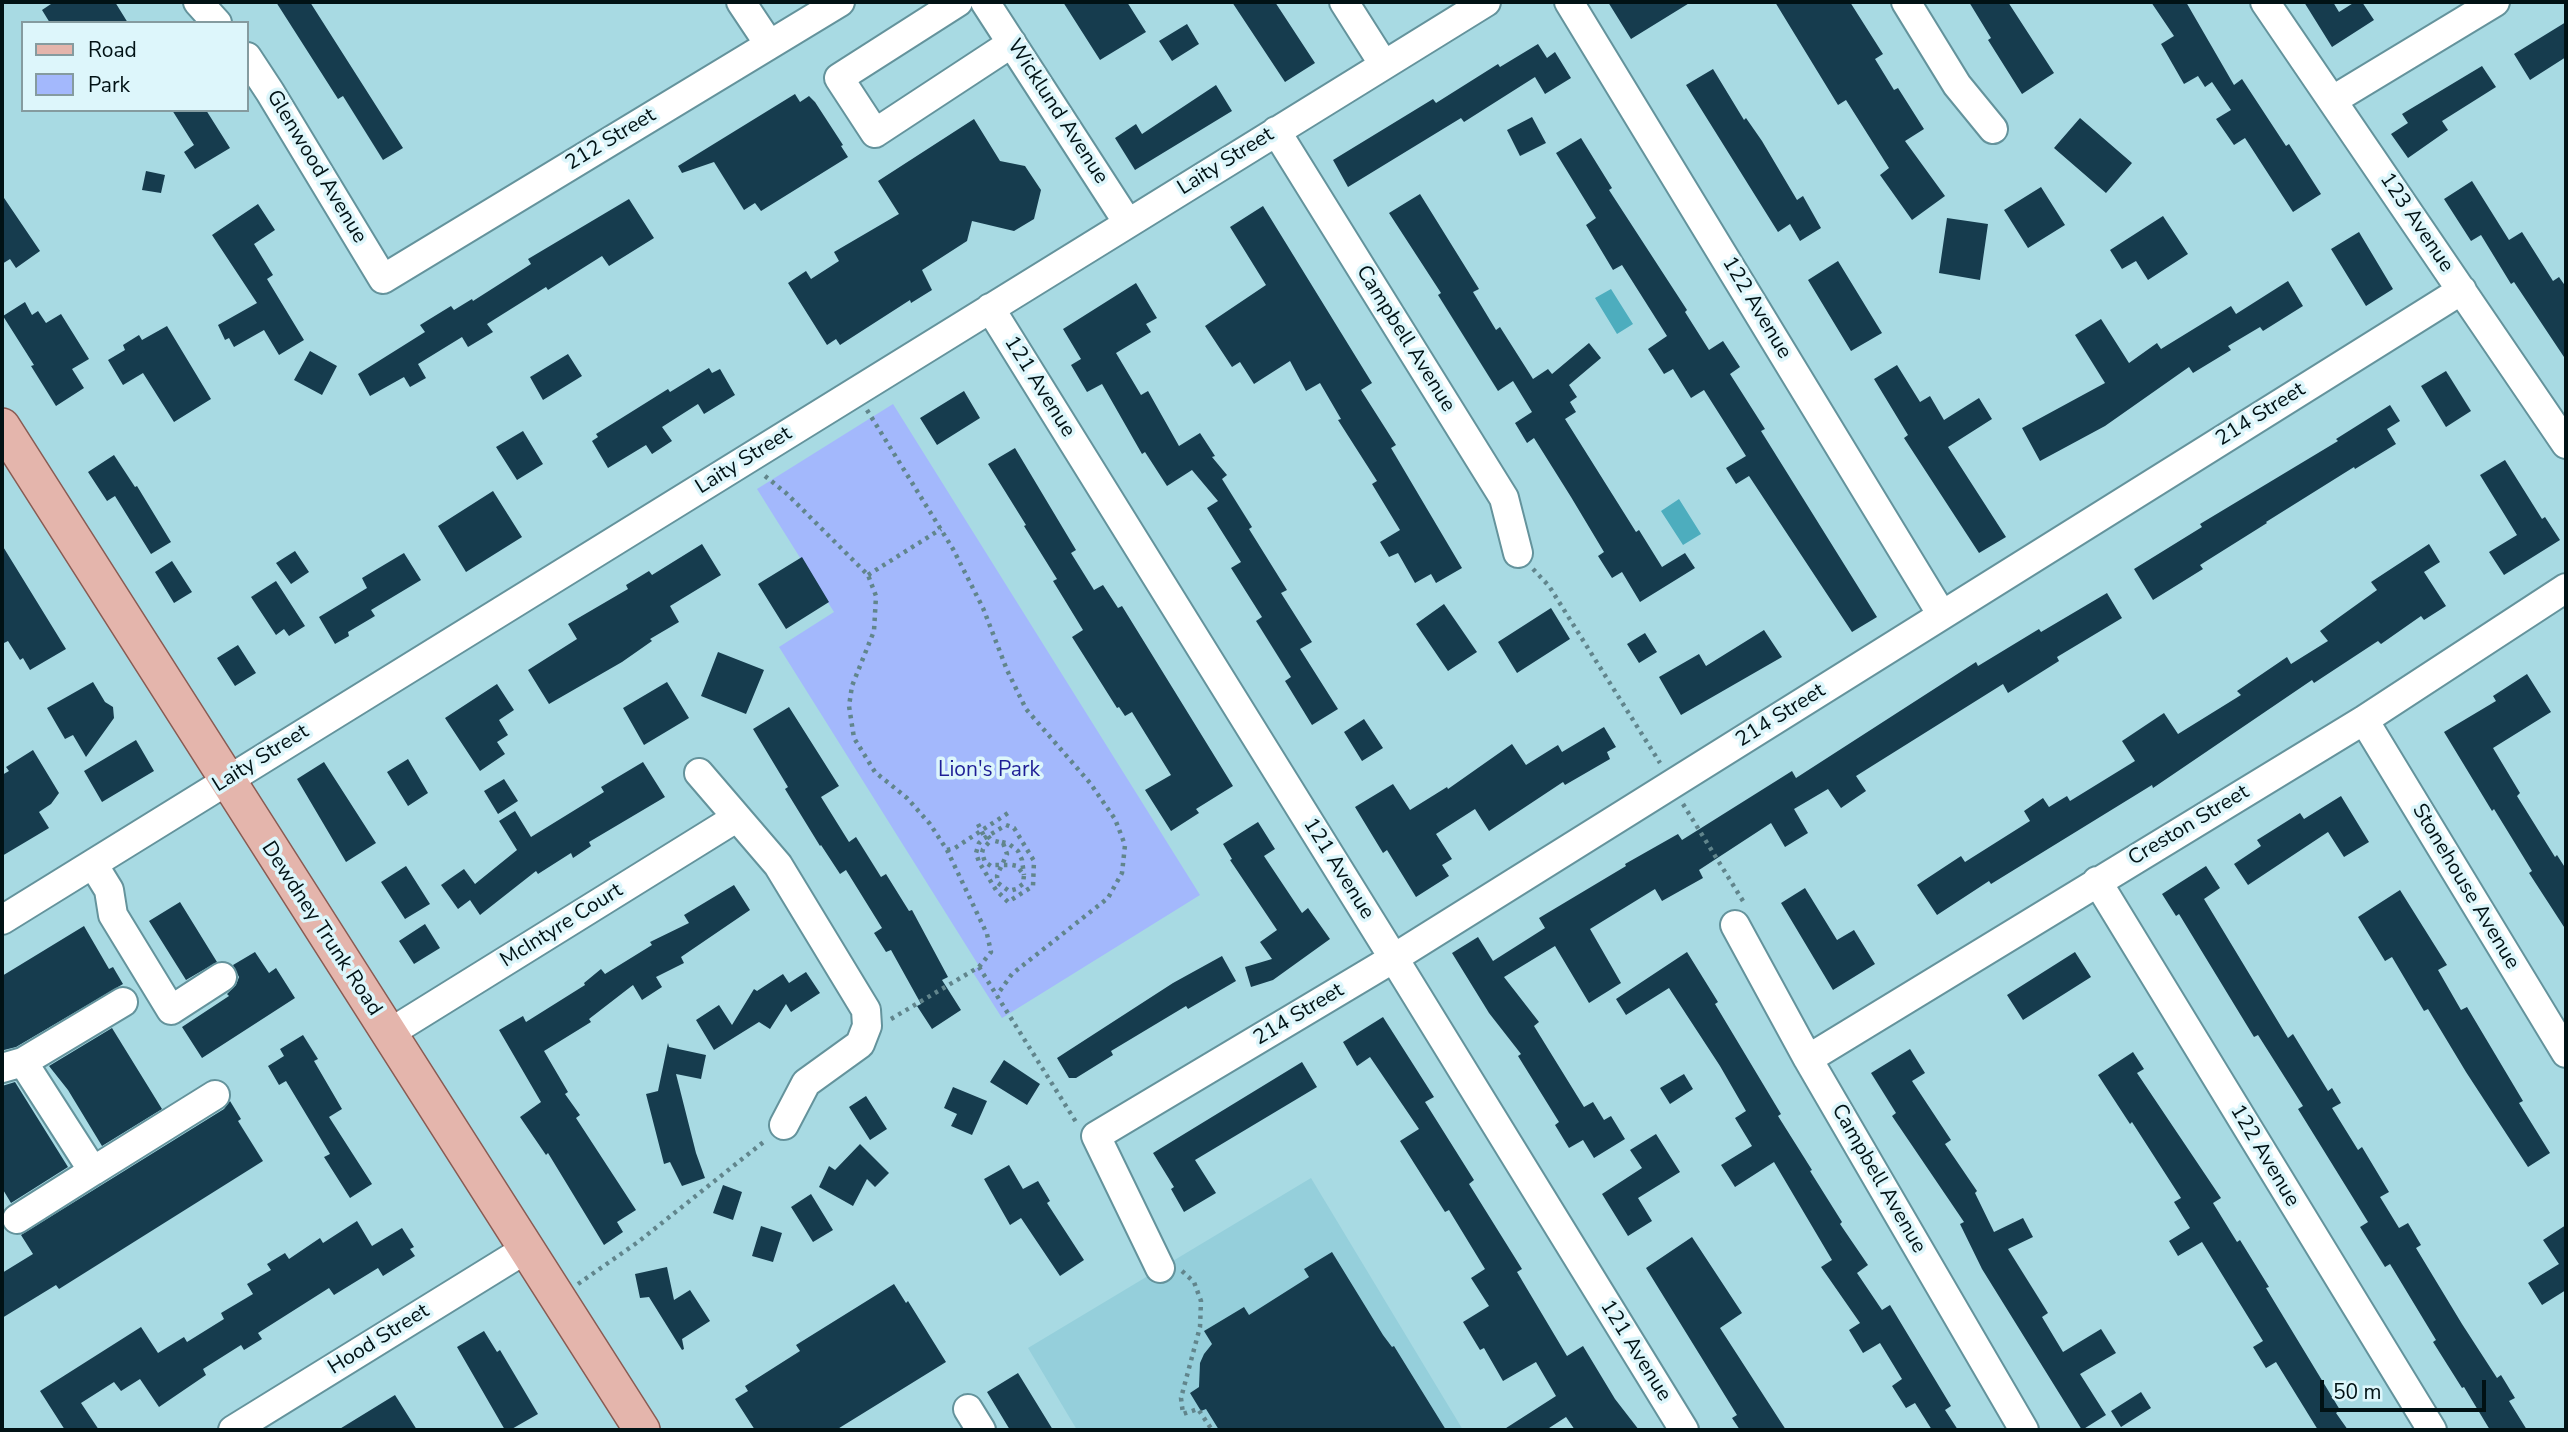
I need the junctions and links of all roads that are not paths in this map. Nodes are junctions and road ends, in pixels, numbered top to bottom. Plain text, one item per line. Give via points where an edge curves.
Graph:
1 (198, 2) edge
2 (741, 2) edge
3 (840, 2) edge
4 (958, 2) edge
5 (985, 2) edge
6 (1344, 2) edge
7 (1486, 2) edge
8 (1569, 2) edge
9 (1906, 2) edge
10 (2265, 2) edge
11 (2495, 2) edge
12 (215, 21) edge
13 (1012, 43) junction
14 (769, 44) junction
15 (248, 59) edge
16 (1384, 65) junction
17 (2333, 100) junction
18 (1993, 129) dead end
19 (1276, 131) junction
20 (1128, 223) junction
21 (383, 279) joint
22 (2462, 290) junction
23 (990, 308) junction
24 (2, 426) edge
25 (2566, 444) edge
26 (1518, 553) road end
27 (2566, 588) edge
28 (1942, 615) junction
29 (2364, 720) junction
30 (699, 773) dead end
31 (226, 780) junction
32 (736, 818) junction
33 (93, 864) junction
34 (2096, 881) junction
35 (2, 920) edge
36 (1735, 925) road end
37 (1394, 958) junction
38 (222, 977) dead end
39 (123, 1002) dead end
40 (388, 1034) junction
41 (2566, 1053) edge
42 (1808, 1059) junction
43 (7, 1066) edge
44 (215, 1095) dead end
45 (784, 1125) road end
46 (93, 1171) junction
47 (17, 1219) dead end
48 (526, 1249) junction
49 (1170, 1268) road end
50 (233, 1430) edge
51 (642, 1430) edge
52 (1684, 1430) edge
53 (2024, 1430) edge
54 (2432, 1430) edge

1 - 12 street
2 - 14 street
3 - 14 street, 212 Street
4 - 13 street via 839,78 875,133
5 - 13 street, Wicklund Avenue
6 - 16 street
7 - 16 street, Laity Street
8 - 28 street, 122 Avenue
9 - 18 street via 1957,85
10 - 17 street, 123 Avenue
11 - 17 street
13 - 20 street, Wicklund Avenue
14 - 21 street, 212 Street
15 - 21 street, Glenwood Avenue
16 - 19 street, Laity Street
17 - 22 street, 123 Avenue
19 - 20 street, Laity Street
19 - 26 street, Campbell Avenue via 1504,498
20 - 23 street, Laity Street
22 - 25 street, 123 Avenue
22 - 28 street, 214 Street
23 - 31 street, Laity Street
23 - 37 street, 121 Avenue
24 - 31 main road, Dewdney Trunk Road
27 - 29 street, Creston Street
28 - 37 street, 214 Street
29 - 34 street, Creston Street
29 - 41 street, Stonehouse Avenue
30 - 32 street
31 - 33 street, Laity Street
31 - 40 main road, Dewdney Trunk Road
32 - 40 street, McIntyre Court
32 - 45 street via 778,865 866,1010 867,1026 860,1044 806,1083
33 - 35 street, Laity Street
33 - 38 street via 109,890 113,915 171,1010
34 - 42 street, Creston Street
34 - 54 street, 122 Avenue
36 - 42 street, Campbell Avenue
37 - 49 street, 214 Street via 1089,1133
37 - 52 street, 121 Avenue
39 - 43 street
40 - 48 main road, Dewdney Trunk Road
42 - 53 street, Campbell Avenue
43 - 46 street
44 - 46 street
46 - 47 street
48 - 50 street, Hood Street
48 - 51 main road, Dewdney Trunk Road

